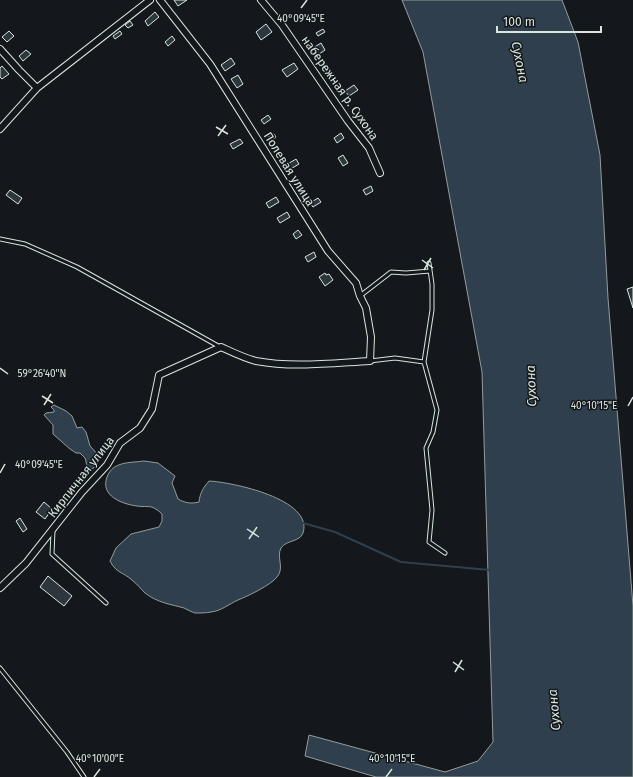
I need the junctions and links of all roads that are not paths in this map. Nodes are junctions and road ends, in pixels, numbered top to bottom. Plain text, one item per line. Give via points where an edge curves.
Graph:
1 (150, 0) edge
2 (160, 0) edge
3 (261, 0) edge
4 (0, 49) edge
5 (37, 88) junction
6 (0, 129) edge
7 (380, 173) dead end
8 (0, 239) edge
9 (430, 263) dead end
10 (430, 271) junction
11 (360, 296) junction
12 (221, 347) junction
13 (370, 361) junction
14 (424, 362) junction
15 (54, 529) junction
16 (445, 553) dead end
17 (0, 588) edge
18 (106, 602) dead end
19 (0, 668) edge
20 (84, 777) edge

1 - 5 street
2 - 11 street, Полевая улица via 210,64 328,251 356,283
3 - 7 street, набережная р. Сухона via 282,25 368,148
4 - 5 street
5 - 6 street
8 - 12 lane via 25,244 77,267
9 - 10 lane
10 - 11 lane via 391,272
10 - 14 lane via 432,310
11 - 13 street, Полевая улица via 366,308 371,337
12 - 13 street via 255,360 279,364
12 - 15 street, Кирпичная улица via 159,375 152,409 140,428 120,443 107,465 82,492
13 - 14 lane via 394,358
14 - 16 lane via 437,410 433,432 426,448 432,510 429,542
15 - 17 street, Кирпичная улица via 26,563
15 - 18 lane via 52,554
19 - 20 lane

